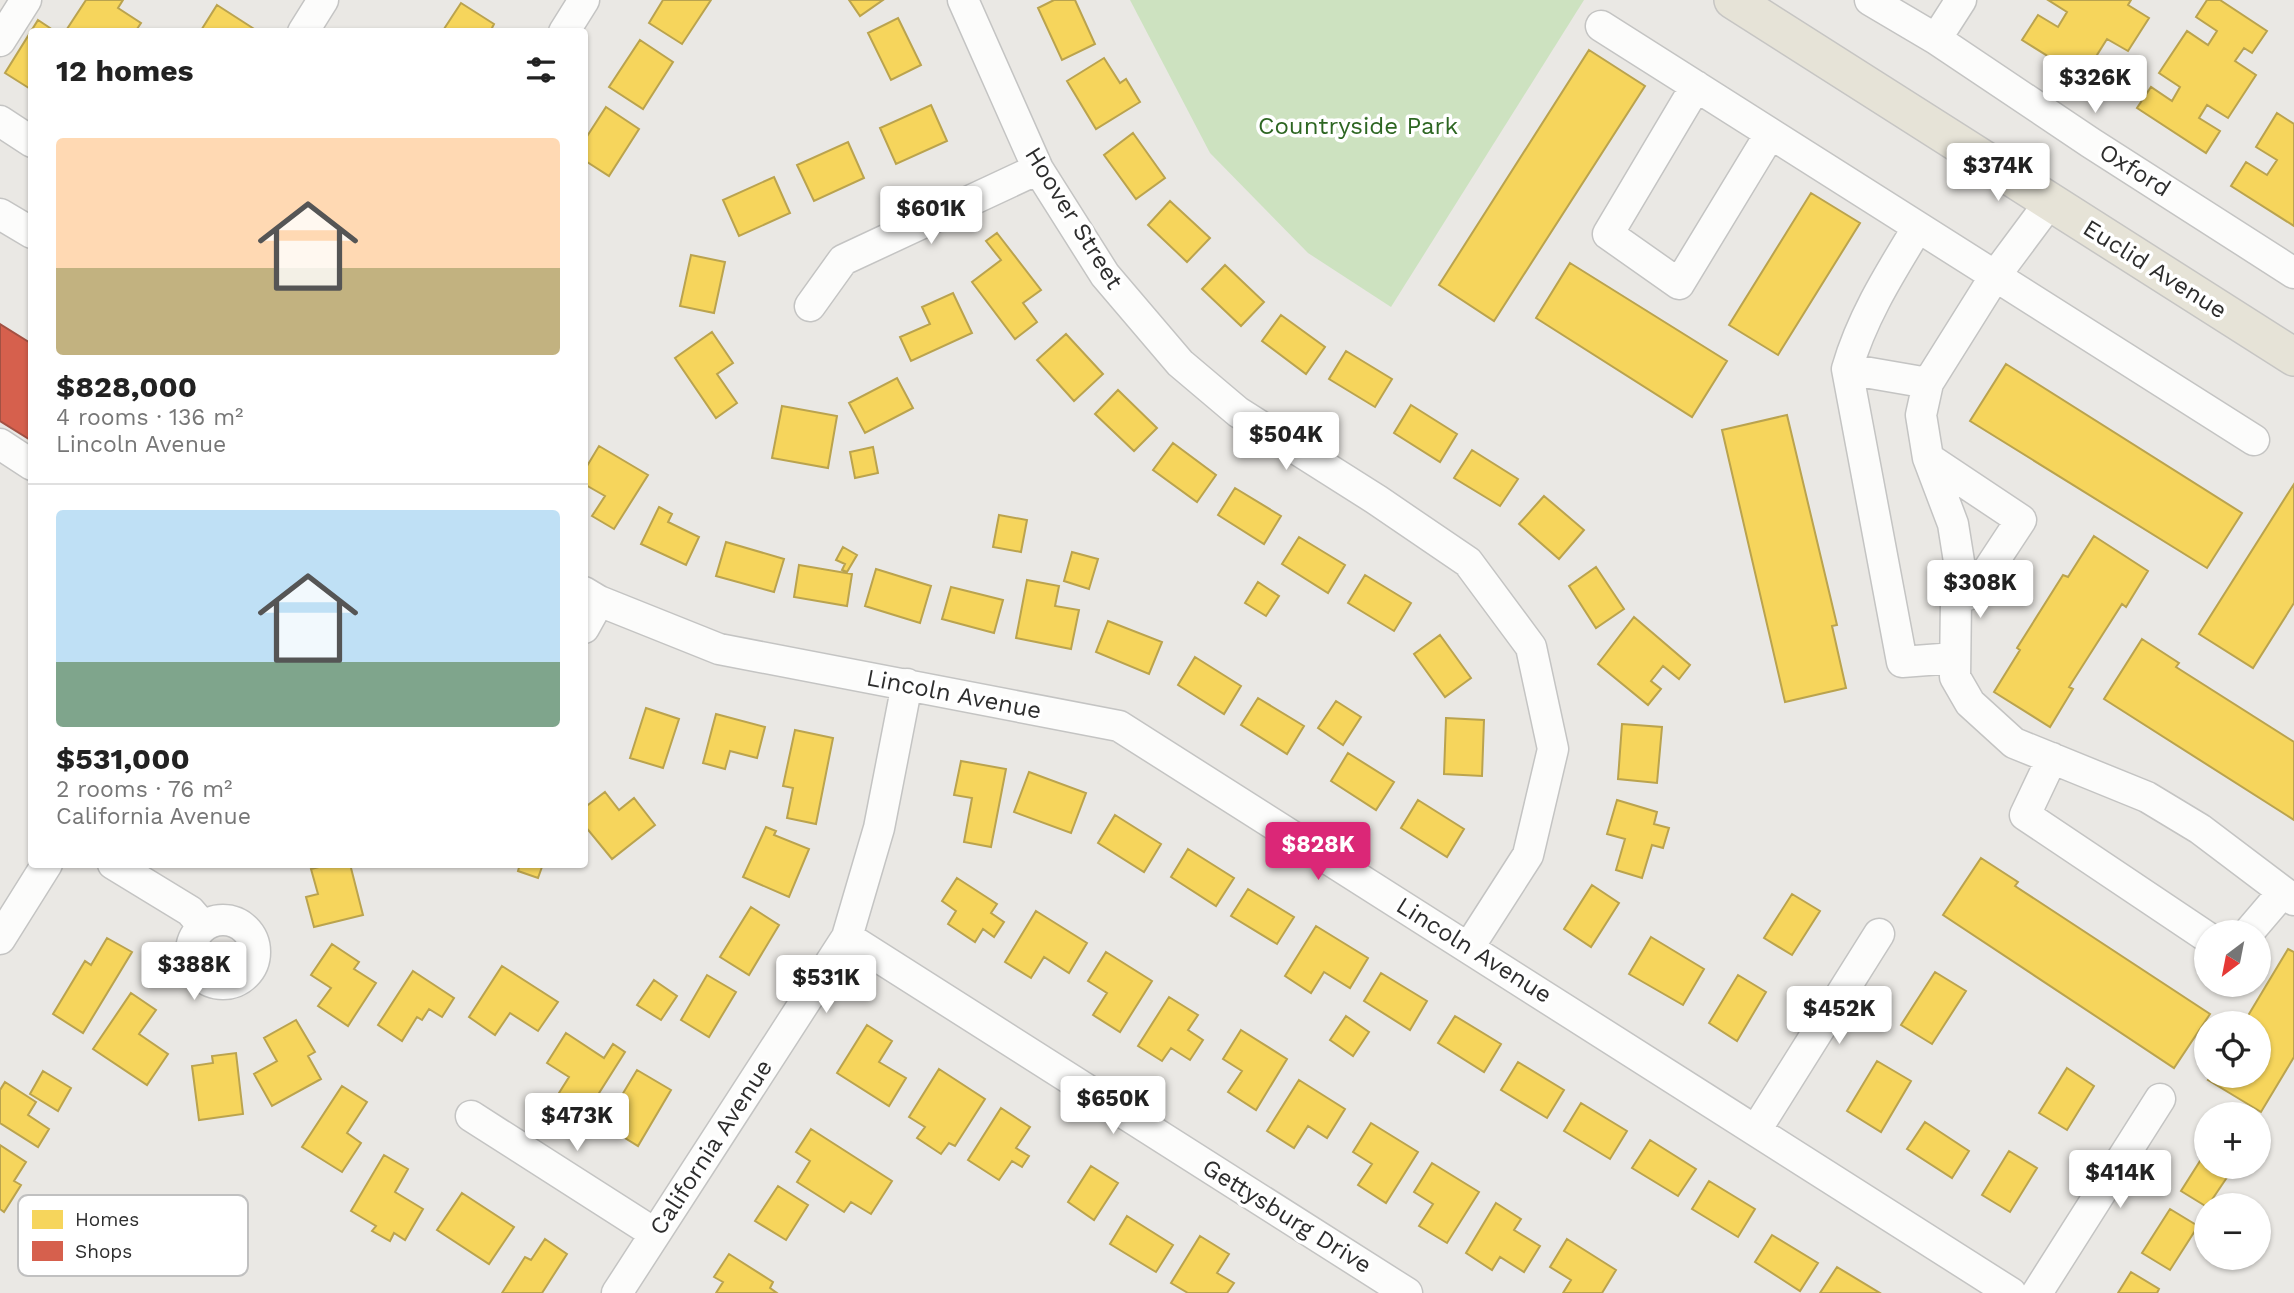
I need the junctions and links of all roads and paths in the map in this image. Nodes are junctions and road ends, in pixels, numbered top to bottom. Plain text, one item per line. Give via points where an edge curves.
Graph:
1 (26, 0) edge
2 (323, 0) edge
3 (584, 0) edge
4 (963, 0) edge
5 (1733, 0) edge
6 (1870, 0) edge
7 (1961, 0) edge
8 (1601, 26) dead end
9 (306, 28) edge
10 (566, 28) edge
11 (1936, 39) junction
12 (0, 41) edge
13 (1696, 86) junction
14 (0, 121) edge
15 (1770, 134) junction
16 (28, 139) edge
17 (1038, 169) junction
18 (2050, 202) junction
19 (0, 214) edge
20 (1918, 227) junction
21 (28, 231) edge
22 (2294, 272) edge
23 (1995, 276) junction
24 (810, 306) dead end
25 (2294, 357) edge
26 (1847, 369) junction
27 (1928, 383) junction
28 (2254, 440) dead end
29 (0, 444) edge
30 (1928, 458) junction
31 (28, 462) edge
32 (592, 596) edge
33 (1956, 599) junction
34 (1954, 658) junction
35 (906, 684) junction
36 (2052, 758) junction
37 (44, 868) edge
38 (120, 868) edge
39 (2289, 896) edge
40 (2262, 920) edge
41 (203, 926) dead end
42 (2194, 928) edge
43 (1879, 934) dead end
44 (847, 937) junction
45 (0, 939) edge
46 (1469, 947) junction
47 (2160, 1100) dead end
48 (471, 1116) dead end
49 (1756, 1130) junction
50 (654, 1233) junction
51 (617, 1293) edge
52 (1407, 1293) edge
53 (2011, 1293) edge
54 (2037, 1293) edge

1 - 12 street
2 - 9 street
3 - 10 street
4 - 17 street, Hoover Street
5 - 18 main road, Euclid Avenue
6 - 11 street, Oxford
7 - 11 street
8 - 13 street
11 - 22 street, Oxford
13 - 15 street
13 - 15 street via 1608,234 1679,284
14 - 16 street
15 - 20 street
17 - 24 street via 843,260
17 - 46 street, Hoover Street via 1105,275 1180,363 1238,412 1468,562 1531,647 1553,749 1528,855
18 - 23 street
18 - 25 main road, Euclid Avenue
19 - 21 street
20 - 23 street
20 - 26 street via 1861,327
23 - 27 street
23 - 28 street
26 - 27 street
26 - 34 street via 1902,662
27 - 30 street via 1921,415
29 - 31 street
30 - 33 street via 1953,524 1961,574
30 - 33 street via 2021,520 1973,593
32 - 35 street, Lincoln Avenue via 719,649
33 - 34 street
34 - 36 street via 1955,677 1970,704 2014,743
35 - 44 street, California Avenue via 879,828
35 - 46 street, Lincoln Avenue via 1119,726
36 - 39 street via 2164,807
36 - 42 street via 2025,815
37 - 45 street
38 - 41 street via 190,911
39 - 40 street
43 - 49 street
44 - 50 street, California Avenue
44 - 52 street, Gettysburg Drive
46 - 49 street, Lincoln Avenue
47 - 54 street
48 - 50 street
49 - 53 street, Lincoln Avenue
50 - 51 street, California Avenue

